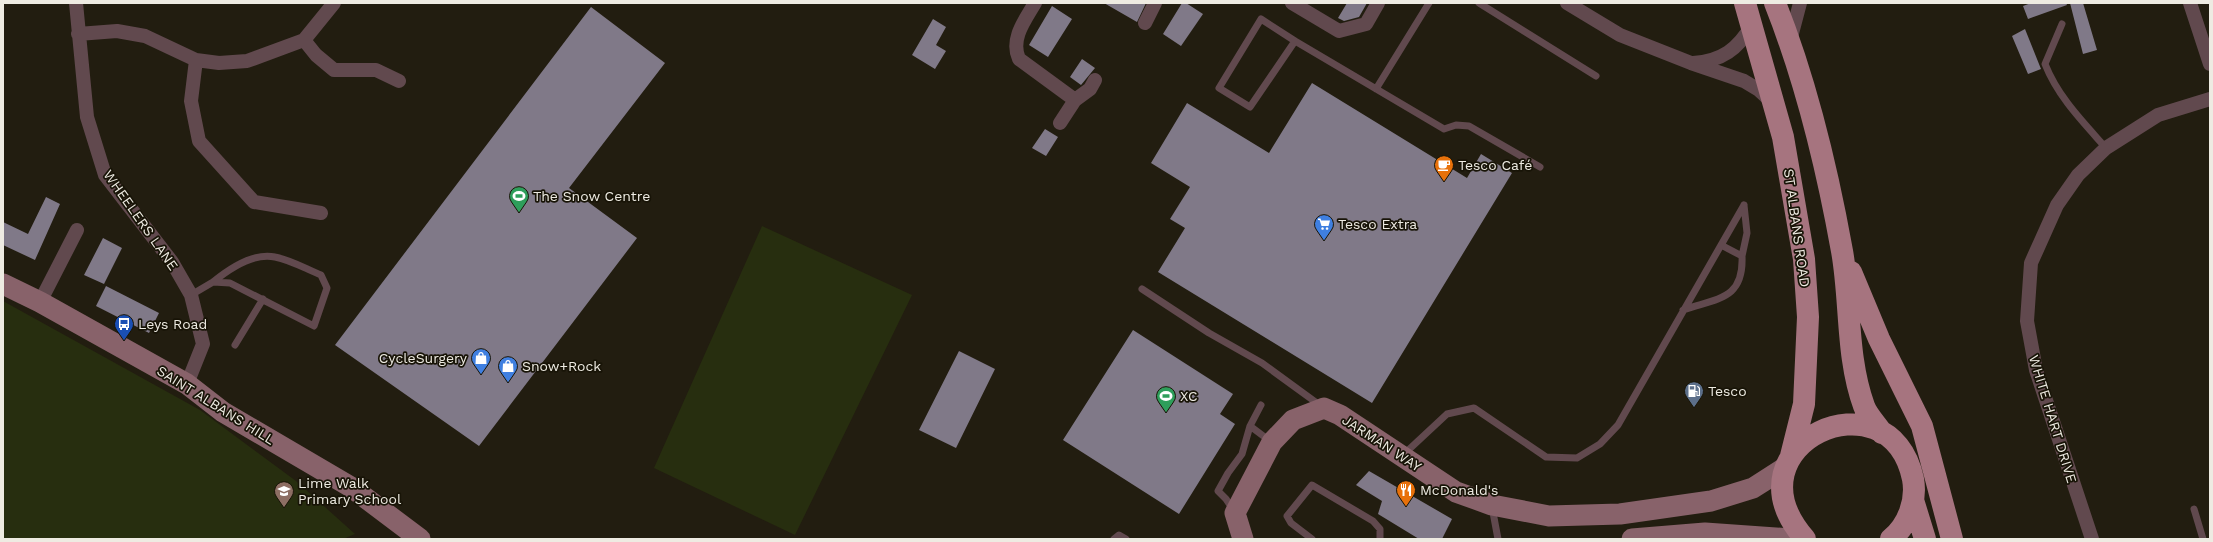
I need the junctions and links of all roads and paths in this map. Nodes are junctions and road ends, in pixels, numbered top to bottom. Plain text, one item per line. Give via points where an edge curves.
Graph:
1 (76, 3) edge
2 (334, 3) edge
3 (1035, 3) edge
4 (1156, 3) edge
5 (1292, 3) edge
6 (1378, 3) edge
7 (1429, 3) edge
8 (1479, 3) edge
9 (1567, 3) edge
10 (1745, 3) edge
11 (1775, 3) edge
12 (1800, 3) edge
13 (2190, 3) edge
14 (1144, 23) dead end
15 (2062, 24) dead end
16 (1752, 25) junction
17 (78, 34) junction
18 (304, 40) junction
19 (1295, 41) junction
20 (1790, 41) junction
21 (196, 60) junction
22 (1691, 63) junction
23 (2210, 64) edge
24 (1596, 76) dead end
25 (1095, 80) dead end
26 (399, 81) dead end
27 (1376, 89) junction
28 (2210, 99) edge
29 (1075, 100) junction
30 (1775, 106) junction
31 (1060, 123) dead end
32 (2106, 148) junction
33 (1540, 167) dead end
34 (321, 214) dead end
35 (77, 230) dead end
36 (1721, 245) junction
37 (1842, 253) junction
38 (1742, 256) junction
39 (213, 282) junction
40 (3, 284) edge
41 (1142, 289) dead end
42 (191, 295) junction
43 (263, 299) junction
44 (40, 302) junction
45 (1683, 310) junction
46 (235, 345) dead end
47 (187, 384) junction
48 (1261, 405) dead end
49 (1324, 408) junction
50 (1250, 426) junction
51 (1882, 433) junction
52 (1272, 442) junction
53 (1403, 455) junction
54 (1789, 462) junction
55 (1913, 500) junction
56 (1492, 505) junction
57 (2194, 509) dead end
58 (1235, 513) junction
59 (420, 539) edge
60 (1114, 539) edge
61 (1126, 539) edge
62 (1243, 539) edge
63 (1312, 539) edge
64 (1380, 539) edge
65 (1498, 539) edge
66 (1632, 539) edge
67 (1792, 539) edge
68 (1805, 539) edge
69 (1891, 539) edge
70 (1925, 539) edge
71 (1952, 539) edge
72 (2092, 539) edge
73 (2203, 539) edge

1 - 17 street, WHEELERS LANE
2 - 18 street
3 - 29 street via 1018,30 1016,52 1019,59 1031,69
4 - 14 street
5 - 6 street via 1339,31 1366,24
7 - 27 lane
8 - 24 lane
9 - 22 street via 1620,35
10 - 16 main road, ST ALBANS ROAD
11 - 20 main road
12 - 20 street
13 - 23 street
15 - 32 lane via 2045,64 2051,80 2073,111
16 - 22 street via 1735,48 1723,57
16 - 30 main road, ST ALBANS ROAD
17 - 21 street via 117,32 145,36
17 - 42 street, WHEELERS LANE via 86,117 105,175 172,262
18 - 21 street via 247,61 219,63
18 - 26 street via 316,55 334,70 376,70
19 - 19 lane via 1261,19 1219,88 1250,107
19 - 27 lane
20 - 37 main road via 1822,157
21 - 34 street via 191,101 199,140 254,202
22 - 30 street via 1744,81 1767,96
25 - 29 street via 1090,89
27 - 33 lane via 1444,129 1456,125 1469,126
28 - 32 street, WHITE HART DRIVE via 2158,115
29 - 31 street
30 - 54 main road, ST ALBANS ROAD via 1797,211 1804,259 1808,317 1804,404
32 - 72 street, WHITE HART DRIVE via 2078,175 2057,206 2032,263 2028,296 2028,321 2036,370
35 - 44 street
36 - 38 lane
36 - 38 lane via 1744,205 1747,233
36 - 45 lane
37 - 51 main road via 1857,380 1864,407
37 - 71 main road via 1879,339 1922,426
38 - 45 lane via 1742,272 1735,290 1720,298
39 - 42 lane
39 - 43 lane via 230,283
39 - 43 lane via 230,268 253,259 274,256 321,275 327,288 314,326
40 - 44 street, SAINT ALBANS HILL
41 - 49 lane via 1209,333 1262,363
42 - 47 street, WHEELERS LANE via 203,344
43 - 46 lane
44 - 47 street, SAINT ALBANS HILL
45 - 53 lane via 1618,425 1600,444 1577,458 1546,457 1474,408 1447,414
47 - 59 street, SAINT ALBANS HILL via 223,412 351,487
48 - 50 lane
49 - 52 street via 1294,420
49 - 53 street, JARMAN WAY via 1340,415
50 - 52 lane
50 - 58 lane via 1242,454 1218,491
51 - 54 main road via 1863,425 1842,424 1822,429 1805,440
51 - 55 main road via 1895,443 1908,462 1914,484
52 - 58 street
53 - 56 street, JARMAN WAY via 1456,492
54 - 56 street, JARMAN WAY via 1753,488 1711,501 1620,514 1549,516
54 - 68 main road, ST ALBANS ROAD via 1782,487 1785,507 1793,525
55 - 69 main road via 1908,518 1898,534
55 - 70 main road
56 - 65 lane
57 - 73 lane
58 - 62 street
60 - 61 lane via 1119,535
63 - 64 lane via 1291,523 1287,516 1312,485 1373,521 1380,529
66 - 67 street via 1705,533

